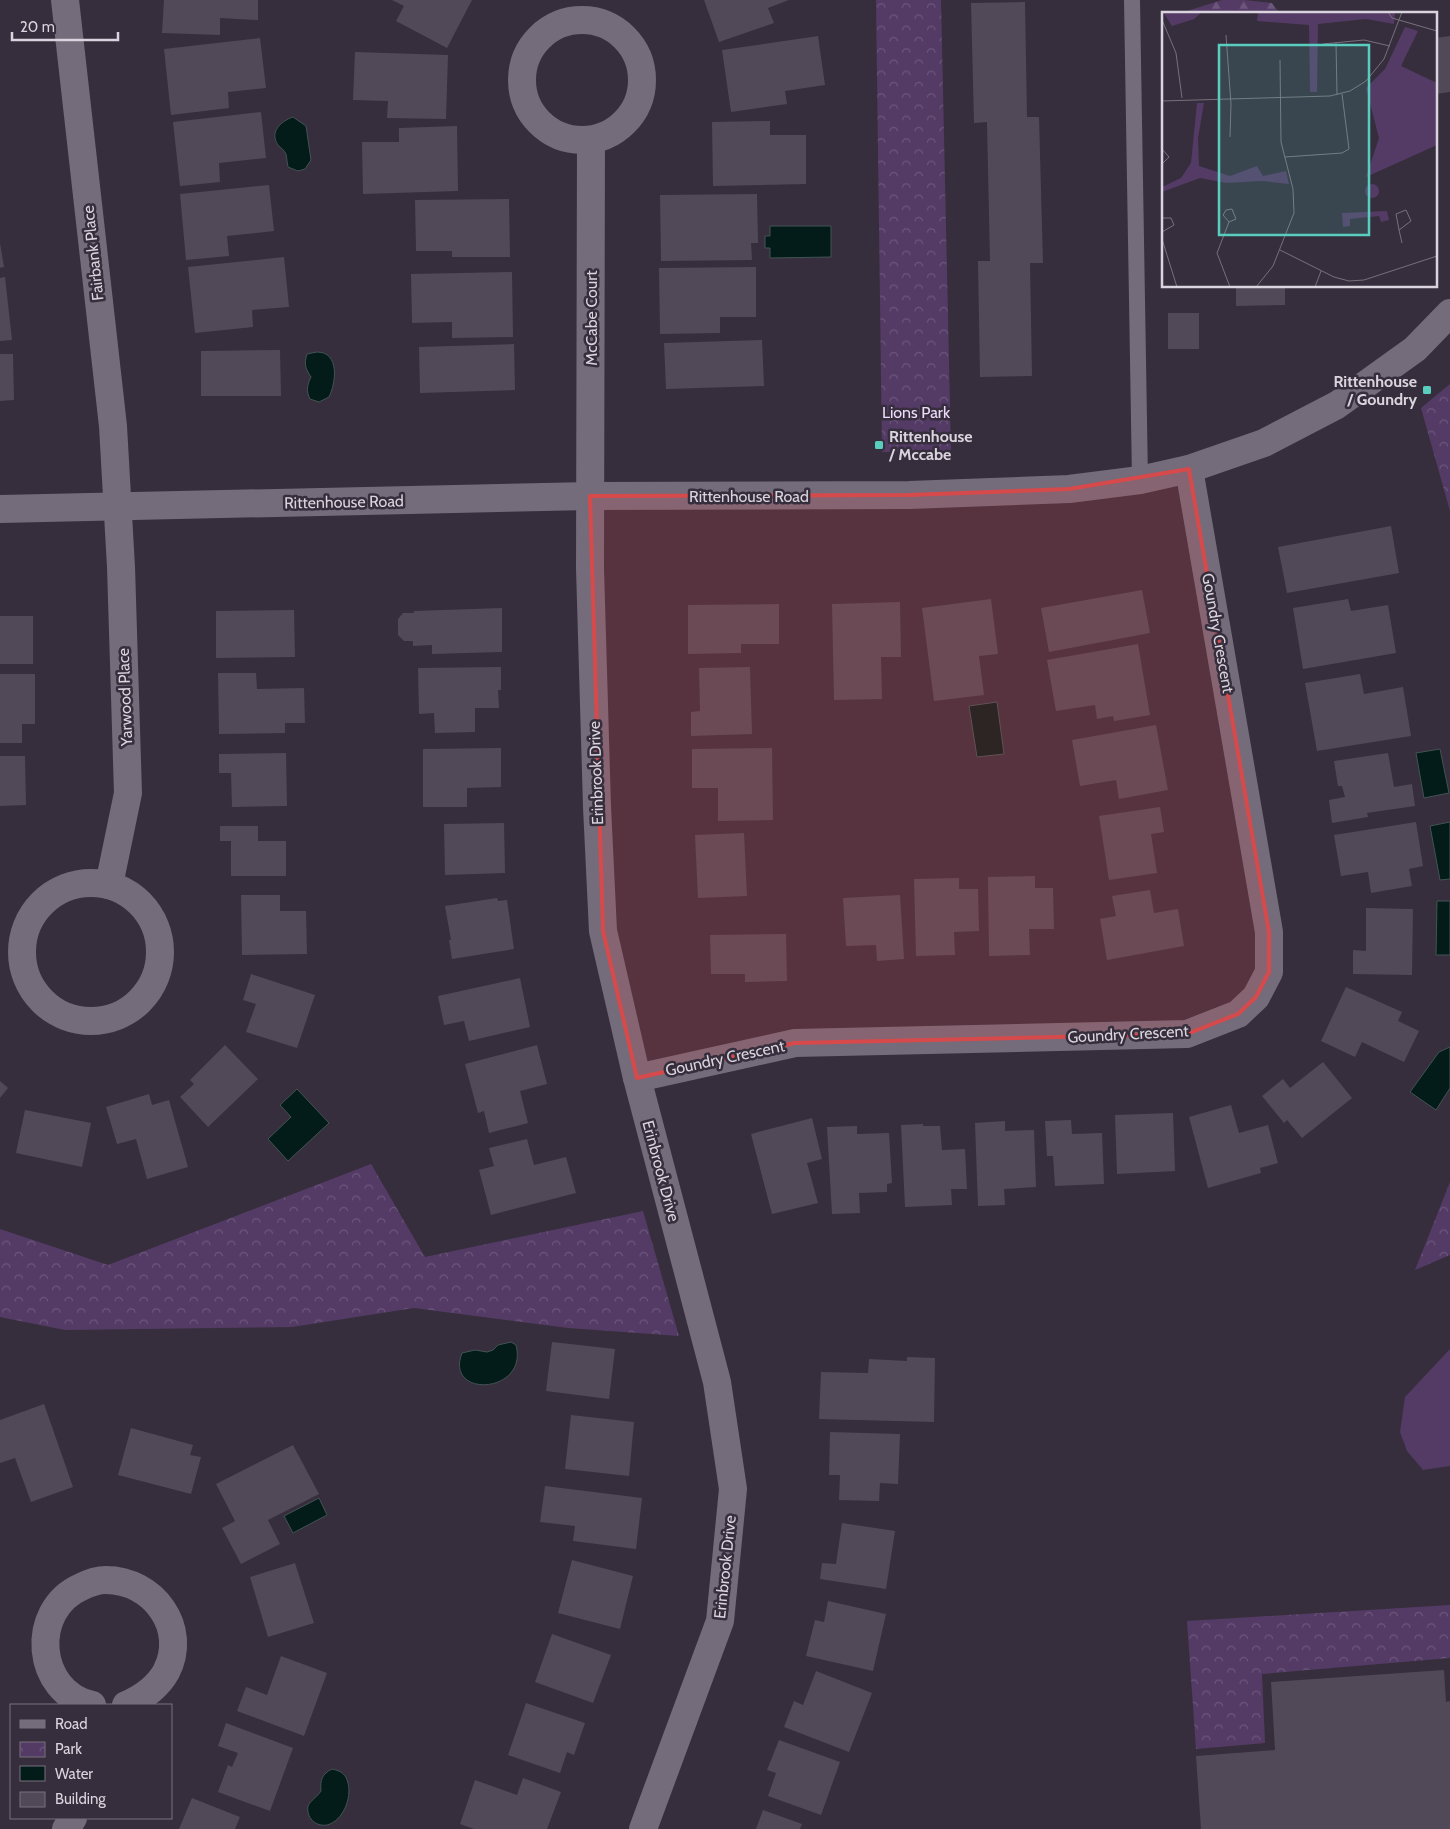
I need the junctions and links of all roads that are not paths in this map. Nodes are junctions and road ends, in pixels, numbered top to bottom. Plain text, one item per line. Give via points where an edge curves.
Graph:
1 (65, 0) edge
2 (1132, 0) edge
3 (591, 140) junction
4 (1450, 313) edge
5 (1189, 469) junction
6 (1140, 480) junction
7 (590, 496) junction
8 (118, 506) junction
9 (0, 509) edge
10 (109, 885) junction
11 (637, 1078) junction
12 (90, 1704) edge
13 (128, 1704) edge
14 (643, 1829) edge

1 - 8 street, Fairbank Place via 113,426
2 - 6 lane
3 - 3 street via 611,133 628,120 638,102 642,82 640,61 630,42 617,30 597,21 574,19 554,26 536,39 525,56 520,81 524,101 542,126 560,137
3 - 7 street, McCabe Court
4 - 5 street, Rittenhouse Road via 1415,349 1337,405 1264,444
5 - 6 street, Rittenhouse Road
5 - 11 street, Goundry Crescent via 1269,932 1269,972 1256,996 1238,1014 1186,1034 795,1043
6 - 7 street, Rittenhouse Road via 1069,489 909,495
7 - 8 street, Rittenhouse Road
7 - 11 street, Erinbrook Drive via 603,931
8 - 9 street, Rittenhouse Road
8 - 10 street, Yarwood Place via 128,793
10 - 10 street via 85,883 52,895 34,912 25,929 21,952 30,986 47,1006 68,1018 92,1022 115,1017 133,1008 149,990 157,974 158,934 147,912 130,895
11 - 14 street, Erinbrook Drive via 717,1382 734,1489 720,1622
12 - 13 street via 69,1694 54,1677 47,1662 44,1639 47,1624 58,1604 72,1591 92,1581 105,1580 128,1582 142,1588 168,1618 173,1639 173,1652 166,1673 145,1696

